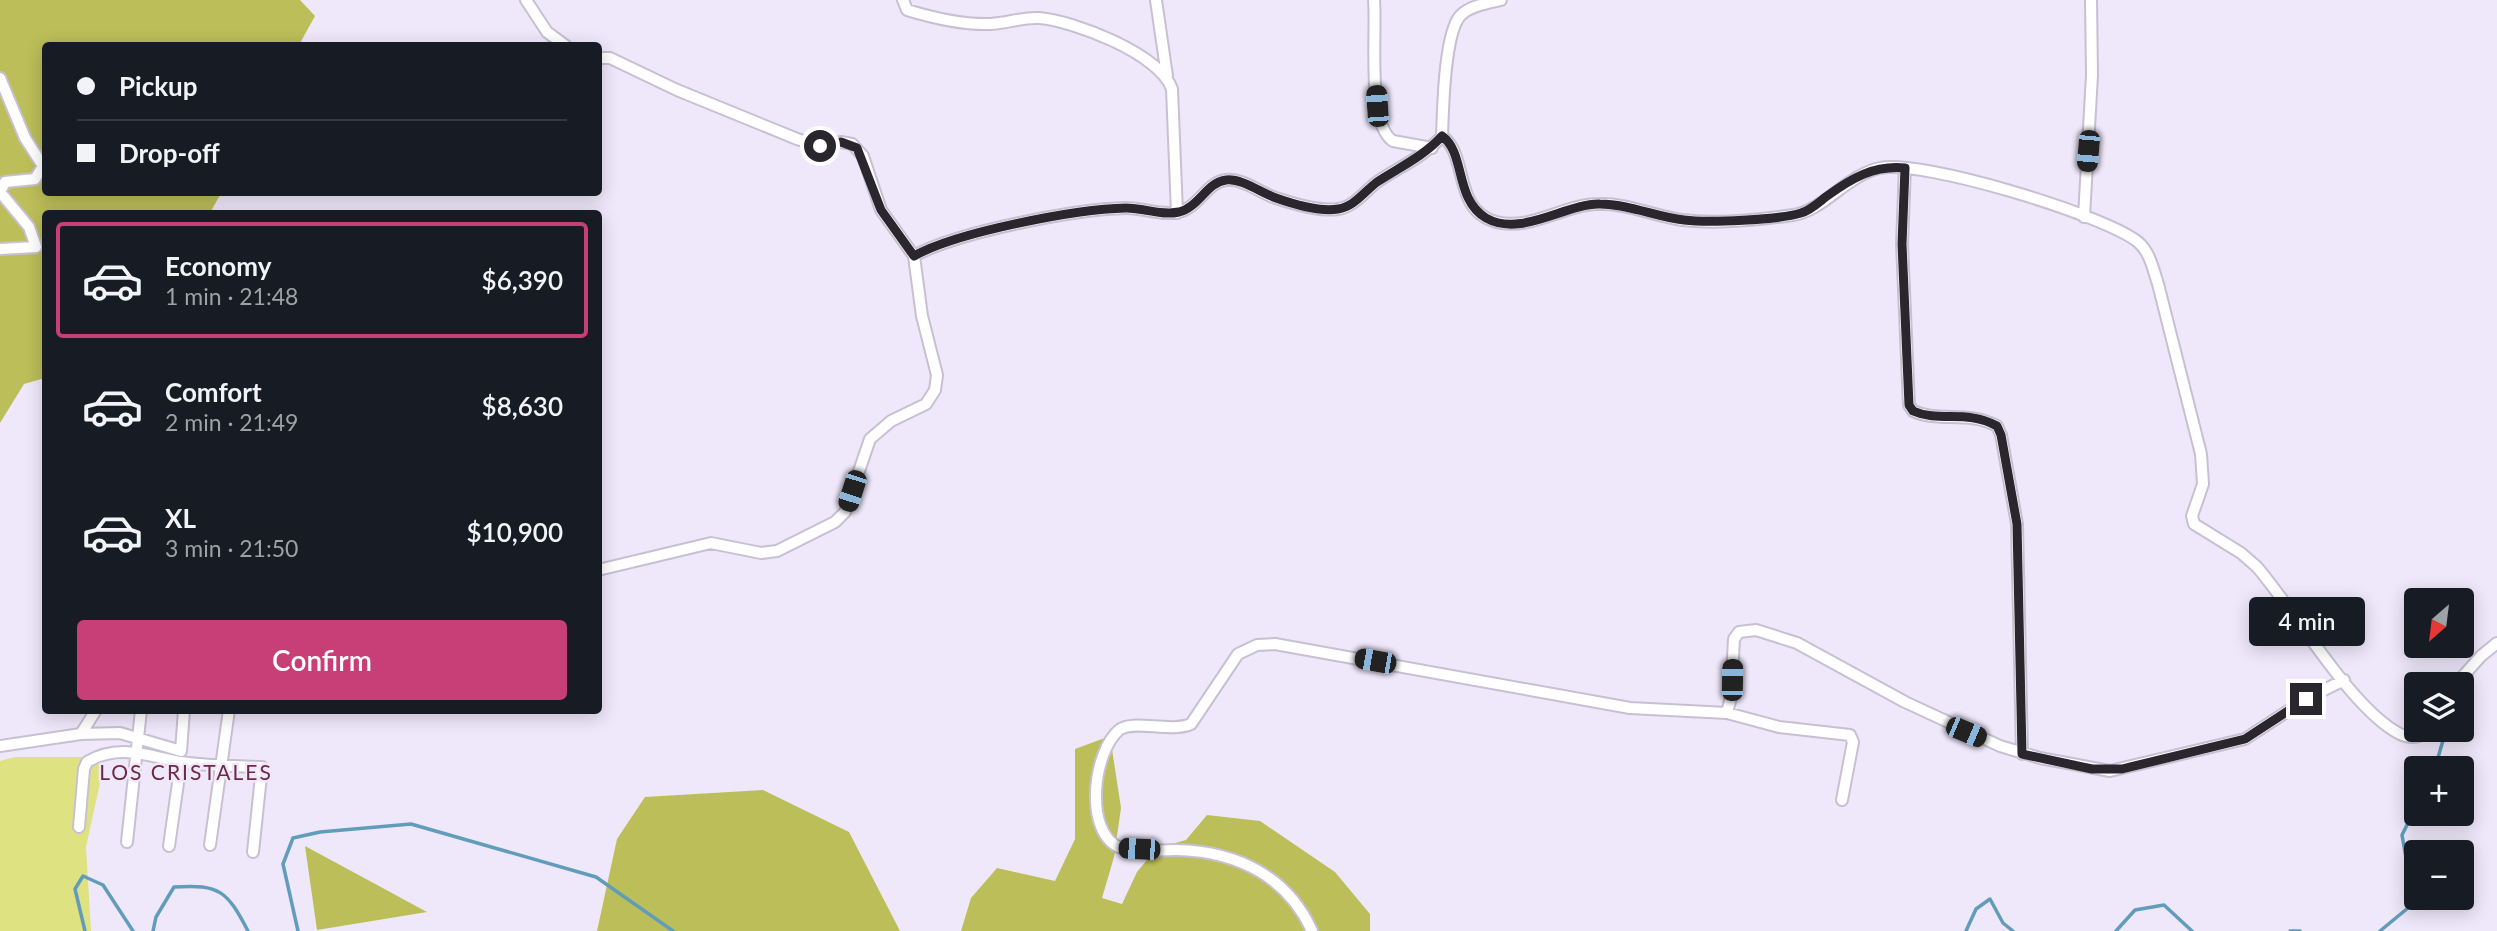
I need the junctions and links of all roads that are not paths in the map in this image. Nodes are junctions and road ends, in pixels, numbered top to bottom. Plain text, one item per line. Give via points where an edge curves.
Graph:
1 (902, 0) edge
2 (1156, 0) edge
3 (1374, 0) edge
4 (1501, 0) edge
5 (2091, 0) edge
6 (528, 1) edge
7 (561, 42) edge
8 (602, 58) edge
9 (1167, 76) junction
10 (0, 78) edge
11 (1442, 136) junction
12 (1432, 148) junction
13 (42, 164) edge
14 (42, 168) edge
15 (1905, 168) junction
16 (1177, 213) junction
17 (2084, 217) junction
18 (0, 249) edge
19 (914, 256) junction
20 (602, 569) edge
21 (2494, 644) edge
22 (2467, 672) edge
23 (2344, 680) junction
24 (1727, 713) junction
25 (94, 714) edge
26 (141, 714) edge
27 (184, 714) edge
28 (228, 714) edge
29 (81, 734) junction
30 (2404, 735) edge
31 (137, 745) junction
32 (0, 746) edge
33 (2022, 754) junction
34 (181, 762) junction
35 (222, 765) junction
36 (1842, 800) dead end
37 (79, 827) dead end
38 (127, 842) dead end
39 (210, 845) dead end
40 (169, 846) dead end
41 (253, 852) dead end
42 (1312, 931) edge

1 - 9 street via 907,10 935,18 988,24 1036,17 1067,24 1143,58
2 - 9 street
3 - 12 street via 1375,81 1381,125 1393,141
4 - 11 street via 1465,12 1456,23 1444,86
5 - 17 street
6 - 7 street via 543,27
8 - 19 street via 812,144 852,144 863,156 881,210
9 - 16 street via 1172,89
10 - 13 street via 25,138
11 - 12 street
11 - 15 street via 1450,144 1461,184 1473,206 1501,223 1545,219 1598,204 1684,220 1792,215 1812,208 1862,174 1879,168
12 - 16 street via 1345,208 1285,201 1223,180 1193,206
14 - 18 street via 35,179 5,182 0,192 29,228 36,247
15 - 17 street via 1993,185
15 - 33 street via 1902,244 1909,405 1926,415 1972,415 1997,426 2001,435 2017,524
16 - 19 street via 1125,208 1025,222
17 - 23 street via 2134,239 2149,257 2201,454 2203,484 2192,516 2194,524 2257,568
19 - 20 street via 922,316 937,375 935,390 926,404 891,421 870,439 845,512 835,522 777,551 761,553 711,543
21 - 22 street
23 - 30 street via 2371,711
23 - 33 street via 2245,739 2122,769 2092,769
24 - 33 street via 1734,639 1739,632 1756,630 1815,652 1937,718
24 - 36 street via 1779,727 1853,737
24 - 42 street via 1630,708 1275,645 1245,649 1218,680 1191,724 1118,730 1096,782 1098,823 1103,835 1121,848 1183,850 1229,859 1271,877 1302,909
25 - 29 street
26 - 31 street
27 - 31 street via 183,750
28 - 35 street
29 - 31 street via 120,733
29 - 32 street
31 - 34 street
31 - 37 street via 86,762
31 - 38 street
34 - 35 street
34 - 40 street
35 - 39 street
35 - 41 street via 262,766

